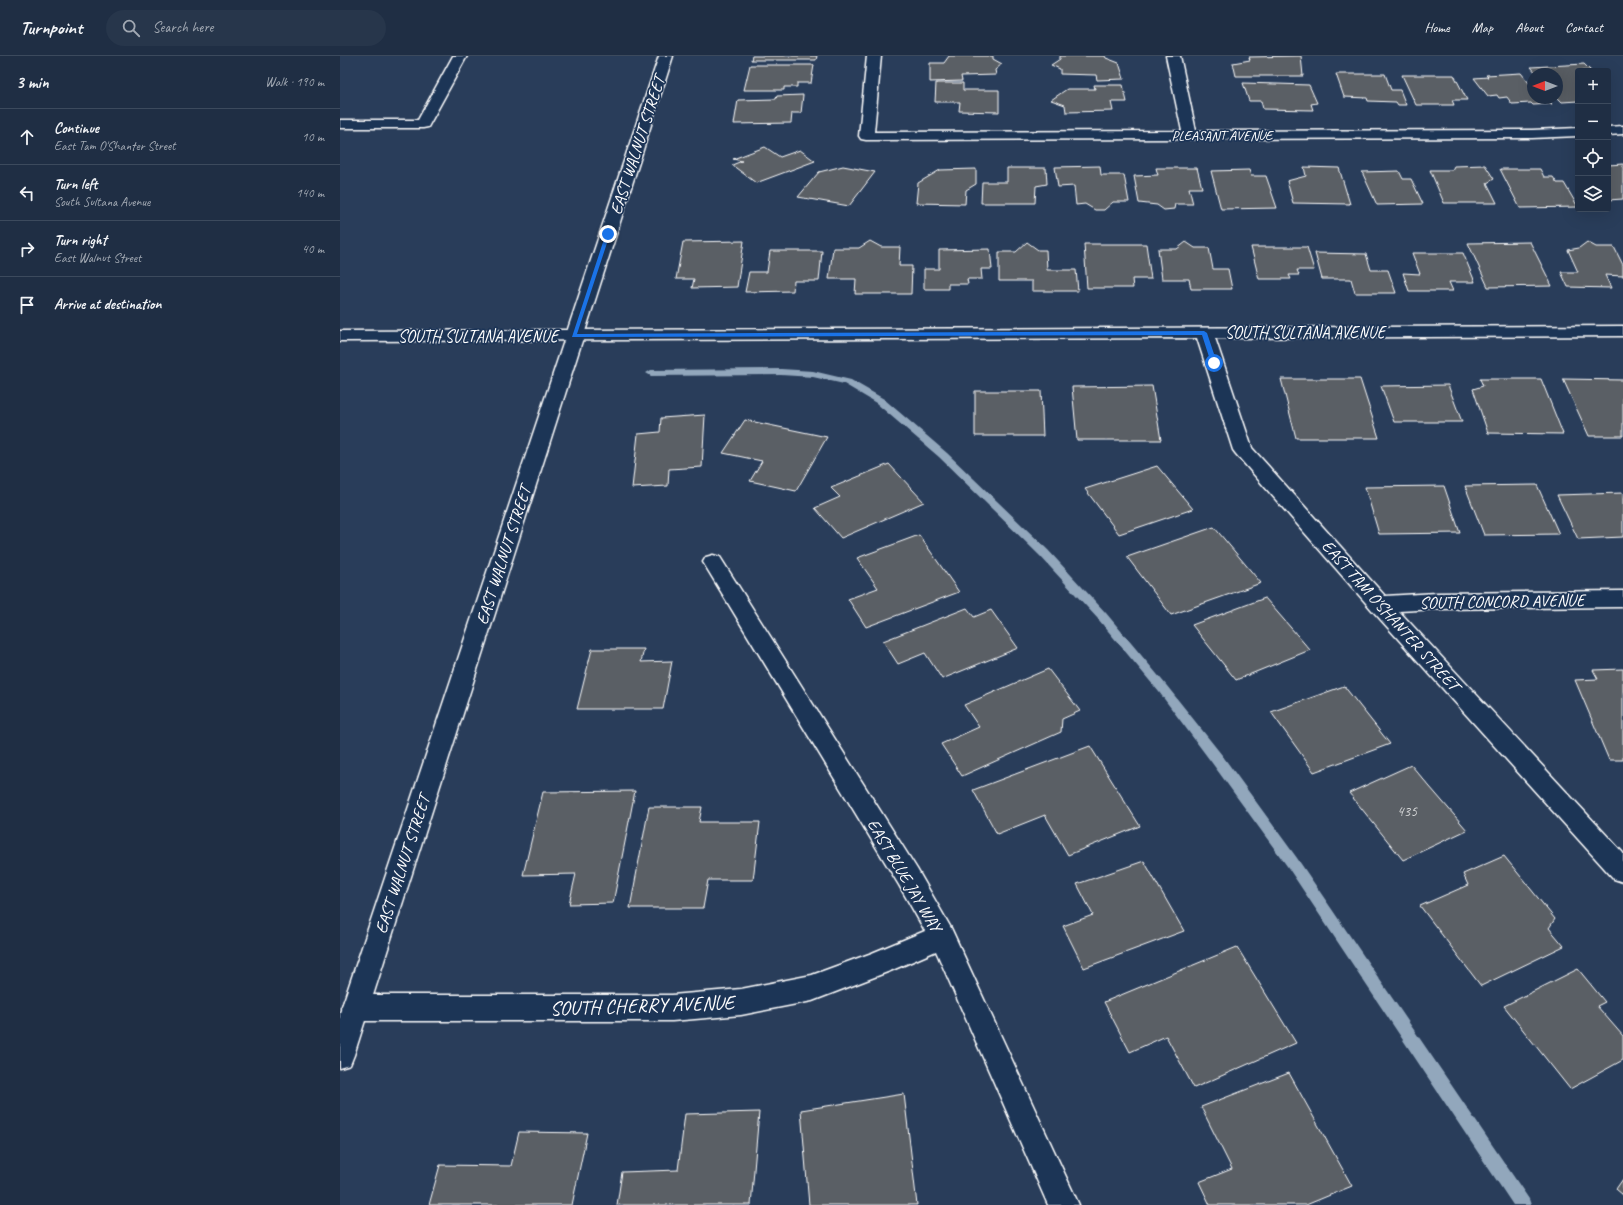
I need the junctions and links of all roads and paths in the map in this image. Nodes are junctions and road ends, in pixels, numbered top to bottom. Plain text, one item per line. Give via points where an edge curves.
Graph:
1 (460, 56) edge
2 (666, 56) edge
3 (874, 56) edge
4 (1173, 56) edge
5 (340, 124) edge
6 (1623, 130) edge
7 (1611, 131) edge
8 (1575, 132) edge
9 (1190, 136) junction
10 (1623, 331) edge
11 (1204, 333) junction
12 (340, 336) edge
13 (574, 336) junction
14 (713, 562) dead end
15 (1623, 599) edge
16 (1380, 604) junction
17 (1623, 871) edge
18 (942, 936) junction
19 (355, 1008) junction
20 (340, 1055) edge
21 (1064, 1205) edge

1 - 5 street via 423,124
2 - 13 street, EAST WALNUT STREET
3 - 9 street, PLEASANT AVENUE via 866,136
4 - 9 street
6 - 7 street
8 - 9 street, PLEASANT AVENUE
10 - 11 street, SOUTH SULTANA AVENUE
11 - 13 street, SOUTH SULTANA AVENUE
11 - 16 street, EAST TAM O'SHANTER STREET via 1244,450
12 - 13 street, SOUTH SULTANA AVENUE
13 - 19 street, EAST WALNUT STREET
14 - 18 street, EAST BLUE JAY WAY
15 - 16 street, SOUTH CONCORD AVENUE
16 - 17 street, EAST TAM O'SHANTER STREET
18 - 19 street, SOUTH CHERRY AVENUE via 812,988 742,1002 672,1008
18 - 21 street, EAST BLUE JAY WAY
19 - 20 street, EAST WALNUT STREET

